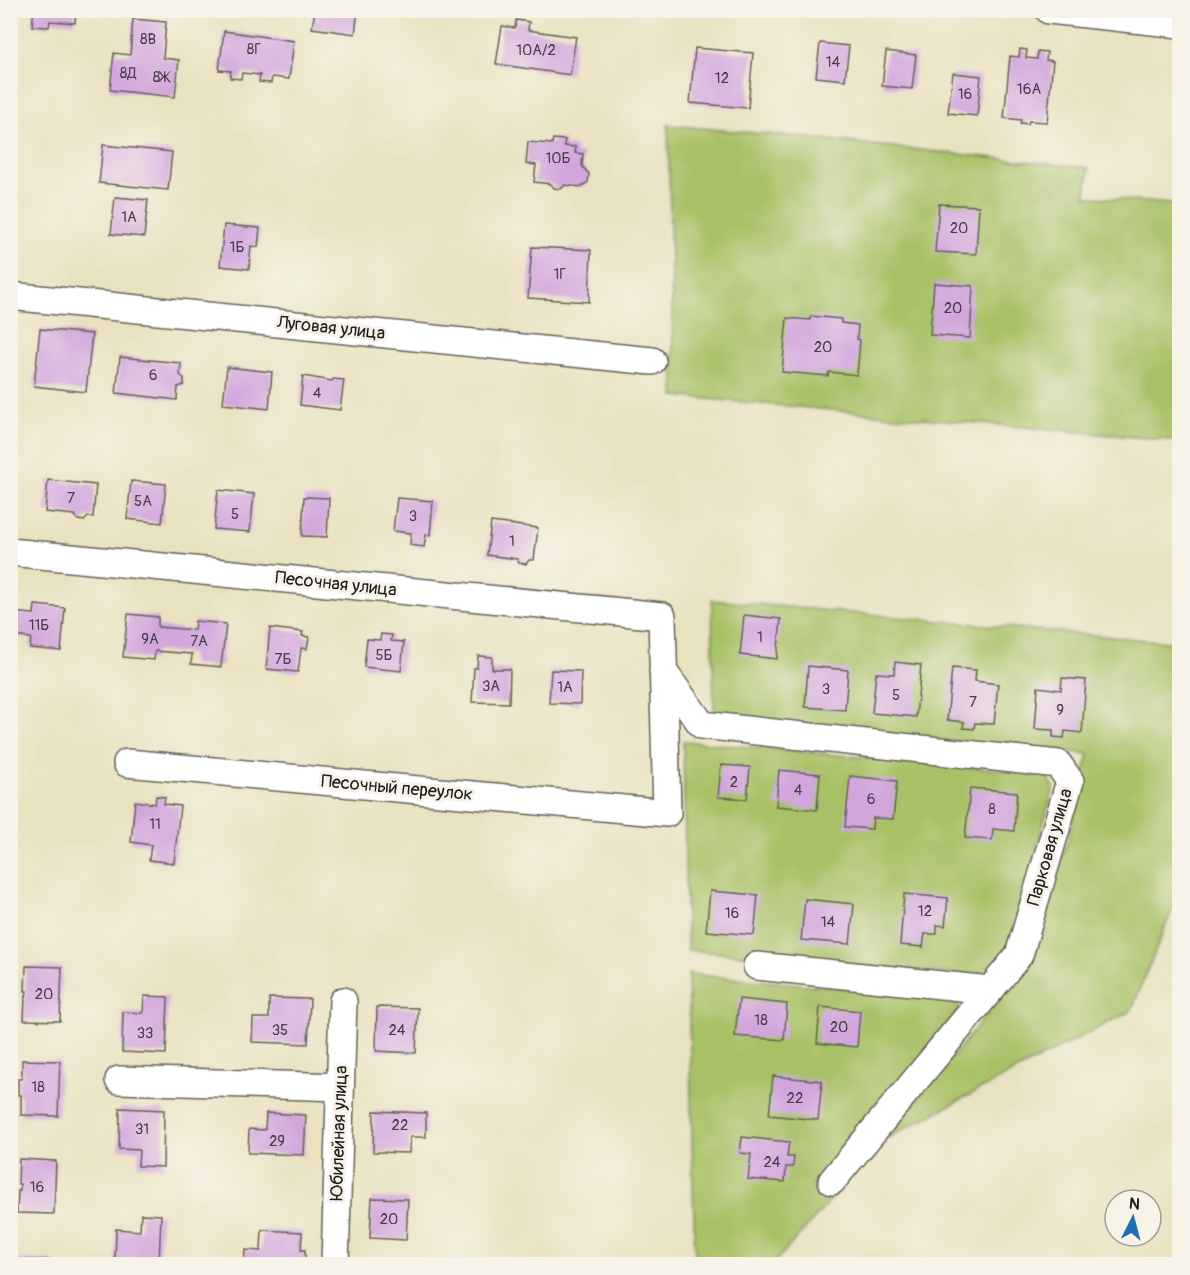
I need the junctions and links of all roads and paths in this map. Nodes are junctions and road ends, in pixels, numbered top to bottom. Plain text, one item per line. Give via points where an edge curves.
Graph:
1 (1049, 10) edge
2 (1179, 24) edge
3 (10, 296) edge
4 (652, 361) dead end
5 (10, 552) edge
6 (663, 671) junction
7 (127, 763) dead end
8 (757, 966) dead end
9 (990, 990) junction
10 (343, 1001) dead end
11 (118, 1080) dead end
12 (340, 1087) junction
13 (832, 1181) dead end
14 (335, 1264) edge

1 - 2 street
3 - 4 street, Луговая улица
5 - 6 street, Песочная улица via 662,616
6 - 7 street, Песочный переулок via 667,813
6 - 9 street, Парковая улица via 702,725 1058,764 1070,781 1019,955
8 - 9 street
9 - 13 street, Парковая улица
10 - 12 street, Юбилейная улица
11 - 12 street
12 - 14 street, Юбилейная улица

